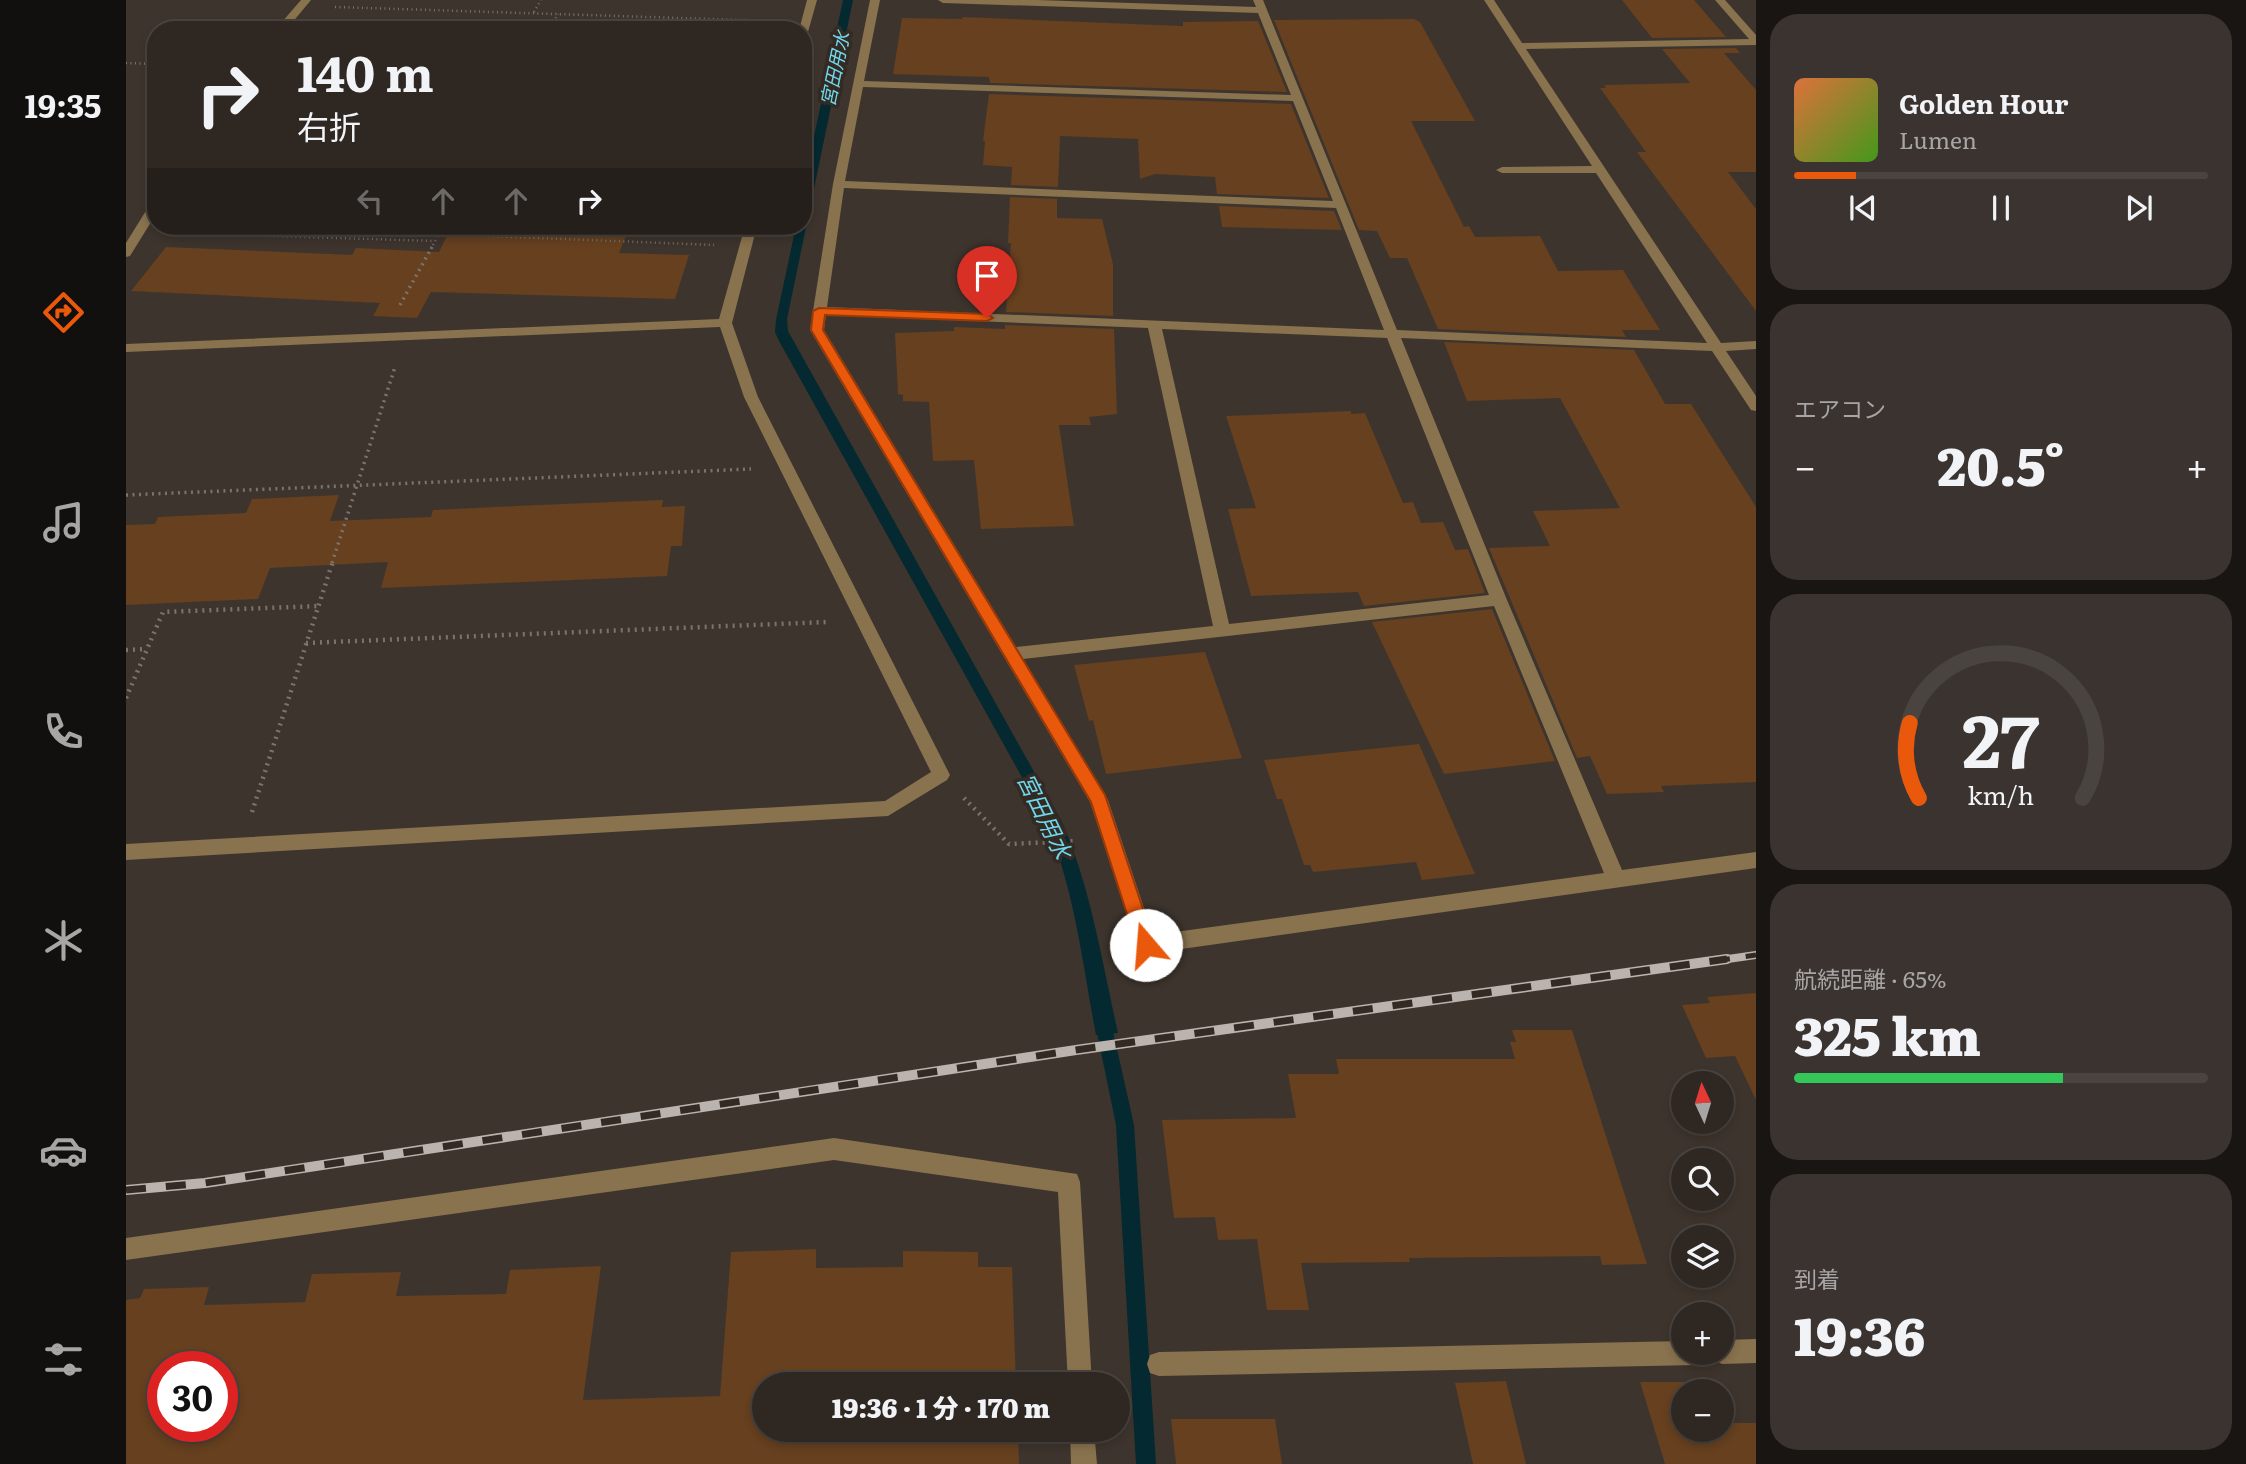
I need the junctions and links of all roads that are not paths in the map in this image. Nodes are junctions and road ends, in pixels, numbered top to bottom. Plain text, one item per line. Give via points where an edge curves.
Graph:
1 (812, 0) edge
2 (875, 0) edge
3 (943, 0) edge
4 (1489, 0) edge
5 (1720, 0) edge
6 (303, 3) edge
7 (1260, 5) edge
8 (288, 21) edge
9 (807, 21) edge
10 (1756, 41) edge
11 (1520, 46) junction
12 (859, 84) junction
13 (1297, 98) junction
14 (1601, 169) junction
15 (1502, 170) dead end
16 (839, 184) junction
17 (1340, 205) junction
18 (147, 218) edge
19 (749, 235) edge
20 (126, 253) edge
21 (819, 311) junction
22 (725, 323) junction
23 (1154, 324) junction
24 (1392, 334) junction
25 (1756, 345) edge
26 (1717, 347) junction
27 (126, 348) edge
28 (1756, 407) edge
29 (1499, 600) junction
30 (1222, 631) junction
31 (1011, 654) junction
32 (126, 852) edge
33 (1756, 860) edge
34 (1616, 878) junction
35 (126, 1249) edge
36 (1756, 1351) edge
37 (1734, 1352) edge
38 (1671, 1354) edge
39 (1159, 1364) dead end
40 (1079, 1372) edge
41 (1083, 1442) edge
42 (1084, 1464) edge

1 - 9 street
2 - 12 street
3 - 7 street
4 - 11 street
5 - 10 street
6 - 8 street
7 - 13 street
10 - 11 street
11 - 14 street
12 - 13 street
12 - 16 street
13 - 17 street
14 - 15 street
14 - 26 street
16 - 17 street
16 - 21 street
17 - 24 street
18 - 20 street
19 - 22 street
21 - 23 street
21 - 31 street via 817,330
22 - 27 street
22 - 32 street via 751,397 941,775 888,808
23 - 24 street
23 - 30 street
24 - 26 street
24 - 29 street
25 - 26 street
26 - 28 street
29 - 30 street
29 - 34 street
30 - 31 street
31 - 34 street via 1099,800 1146,945
33 - 34 street
35 - 40 street via 834,1149 1069,1182
36 - 37 street
38 - 39 street
41 - 42 street

